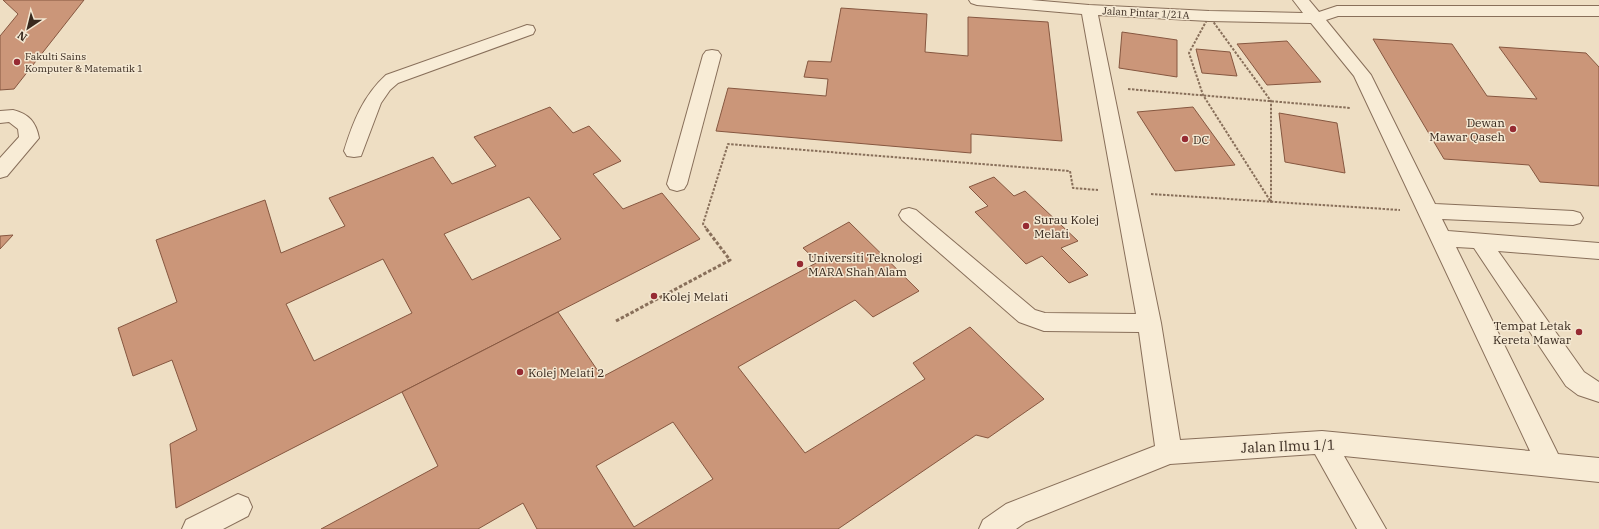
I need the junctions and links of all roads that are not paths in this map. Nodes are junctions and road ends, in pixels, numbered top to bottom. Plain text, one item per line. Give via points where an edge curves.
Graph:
1 (977, 0) edge
2 (1185, 0) edge
3 (1302, 0) edge
4 (1090, 10) junction
5 (1599, 11) edge
6 (1235, 17) junction
7 (1316, 18) junction
8 (527, 30) dead end
9 (712, 55) dead end
10 (6, 116) edge
11 (354, 151) dead end
12 (0, 171) edge
13 (677, 184) dead end
14 (1428, 211) junction
15 (909, 216) dead end
16 (1574, 218) dead end
17 (1441, 238) junction
18 (1481, 242) junction
19 (1599, 251) edge
20 (1149, 323) junction
21 (1599, 392) edge
22 (1322, 442) junction
23 (1169, 452) junction
24 (1550, 465) junction
25 (1599, 470) edge
26 (238, 506) dead end
27 (196, 529) edge
28 (993, 529) edge
29 (1372, 529) edge

1 - 4 street, Jalan Pintar 1/21A
2 - 6 street
3 - 7 street
4 - 6 street, Jalan Pintar 1/21A
4 - 20 street
5 - 7 street, Jalan Pintar 1/21A via 1337,11
6 - 7 street, Jalan Pintar 1/21A
7 - 14 street via 1362,75
8 - 11 street via 392,79 382,86 366,113
9 - 13 street
10 - 12 street via 27,126 29,138
14 - 16 street
14 - 17 street
15 - 20 street via 1027,316 1044,322
17 - 18 street
17 - 24 street
18 - 19 street
18 - 21 street via 1575,379 1587,388
20 - 23 street
22 - 23 street, Jalan Ilmu 1/1
22 - 24 street, Jalan Ilmu 1/1
22 - 29 street
23 - 28 street, Jalan Ilmu 1/1 via 1016,513
24 - 25 street, Jalan Ilmu 1/1
26 - 27 street

